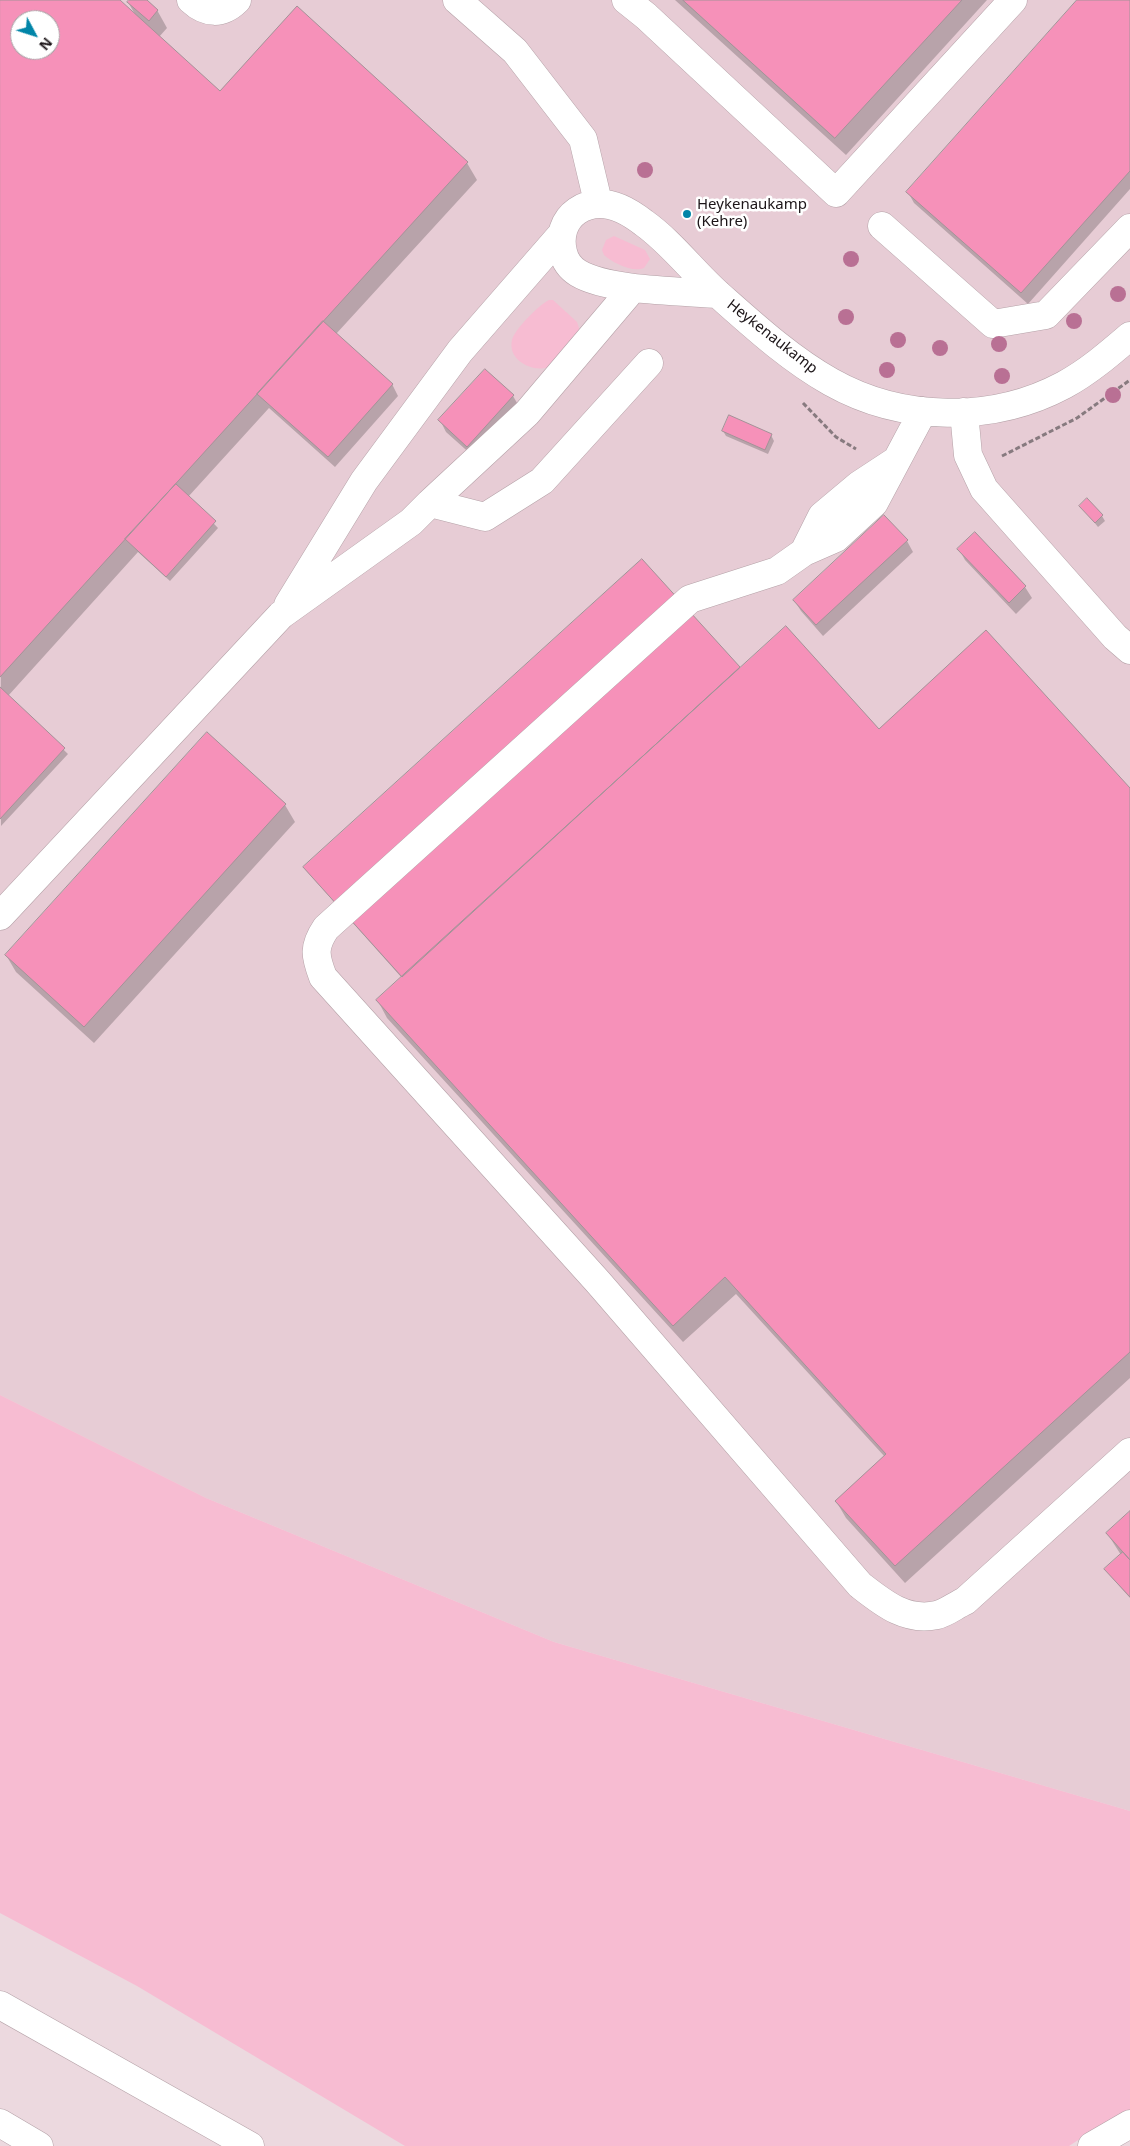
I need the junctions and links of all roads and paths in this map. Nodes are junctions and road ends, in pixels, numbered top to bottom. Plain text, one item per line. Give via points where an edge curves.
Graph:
1 (191, 0) edge
2 (237, 0) edge
3 (458, 0) edge
4 (626, 0) edge
5 (1012, 0) edge
6 (598, 202) junction
7 (882, 226) dead end
8 (1130, 228) edge
9 (561, 235) junction
10 (633, 288) junction
11 (718, 294) junction
12 (1130, 336) edge
13 (649, 363) dead end
14 (923, 411) junction
15 (964, 412) junction
16 (430, 503) junction
17 (282, 615) junction
18 (1122, 643) edge
19 (1130, 662) edge
20 (0, 916) edge
21 (1130, 1452) edge
22 (0, 2005) edge
23 (0, 2123) edge
24 (1130, 2124) edge
25 (39, 2146) edge
26 (250, 2146) edge
27 (1092, 2146) edge

1 - 2 main road via 206,11 217,12
3 - 6 main road via 515,51 583,139
4 - 5 main road via 836,193
6 - 9 main road via 569,216
6 - 11 main road, Heykenaukamp via 613,205 644,223
7 - 8 main road via 993,324 1046,315
9 - 10 main road, Heykenaukamp via 562,251 568,264 577,272
9 - 17 main road via 460,352 364,481
10 - 11 main road, Heykenaukamp
10 - 16 main road via 527,413
11 - 14 main road, Heykenaukamp via 788,353 831,382 889,407
12 - 15 main road, Heykenaukamp via 1102,360 1064,385 1023,402
13 - 16 main road via 542,482 484,517
14 - 15 main road, Heykenaukamp
14 - 21 main road via 898,460 859,485 822,516 804,552 777,571 690,599 326,928 318,940 316,956 323,977 598,1282 860,1585 887,1606 914,1616 938,1615 965,1601
15 - 18 main road via 968,455 984,489
16 - 17 main road via 411,522
17 - 20 main road
18 - 19 main road
22 - 26 main road
23 - 25 main road
24 - 27 main road

